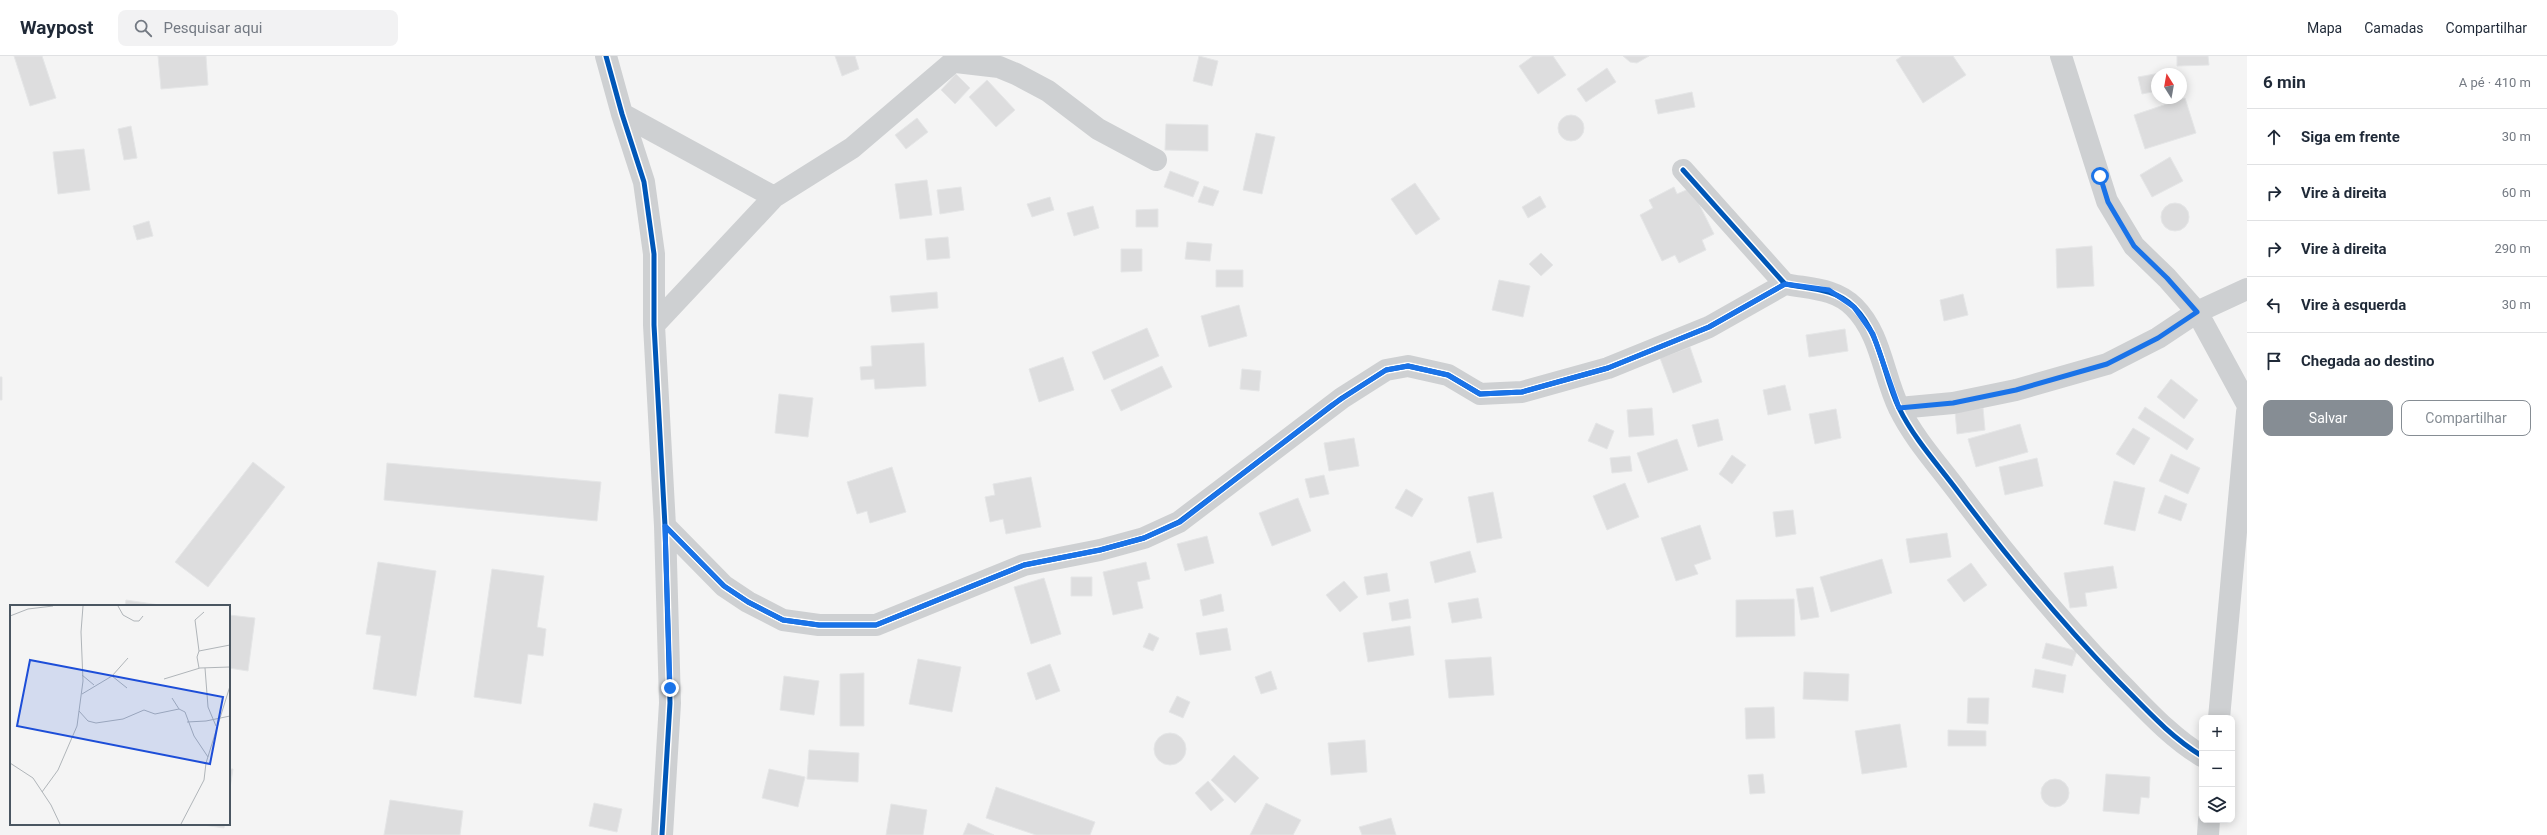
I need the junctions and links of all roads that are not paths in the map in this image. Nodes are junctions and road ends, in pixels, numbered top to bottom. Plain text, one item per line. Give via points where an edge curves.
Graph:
1 (606, 56) edge
2 (2062, 56) edge
3 (958, 59) edge
4 (622, 114) junction
5 (1156, 160) dead end
6 (1683, 170) dead end
7 (774, 197) junction
8 (1785, 284) junction
9 (2247, 289) edge
10 (2197, 312) junction
11 (654, 325) junction
12 (2247, 404) edge
13 (1899, 408) junction
14 (2247, 412) edge
15 (665, 526) junction
16 (2219, 715) edge
17 (2199, 754) edge
18 (2209, 823) edge
19 (662, 835) edge
20 (2208, 835) edge

1 - 4 street
2 - 10 street via 2108,202 2134,246
3 - 5 street via 999,67 1016,74 1048,91 1098,129
3 - 7 street via 852,148
4 - 7 street
4 - 11 street via 644,182 654,254
6 - 8 street
7 - 11 street
8 - 13 street via 1829,290 1854,307 1873,334
8 - 15 street via 1709,327 1608,368 1522,392 1480,394 1448,375 1408,366 1386,370 1342,398 1180,522 1144,538 1024,565 876,625 819,625 783,620 724,586
9 - 10 street
10 - 12 street
10 - 13 street via 2158,338 2107,364 2016,390 1953,403
11 - 15 street
13 - 17 street via 1924,446 2010,561 2100,662 2157,721 2184,745
14 - 16 street
15 - 19 street via 670,702
18 - 20 street

